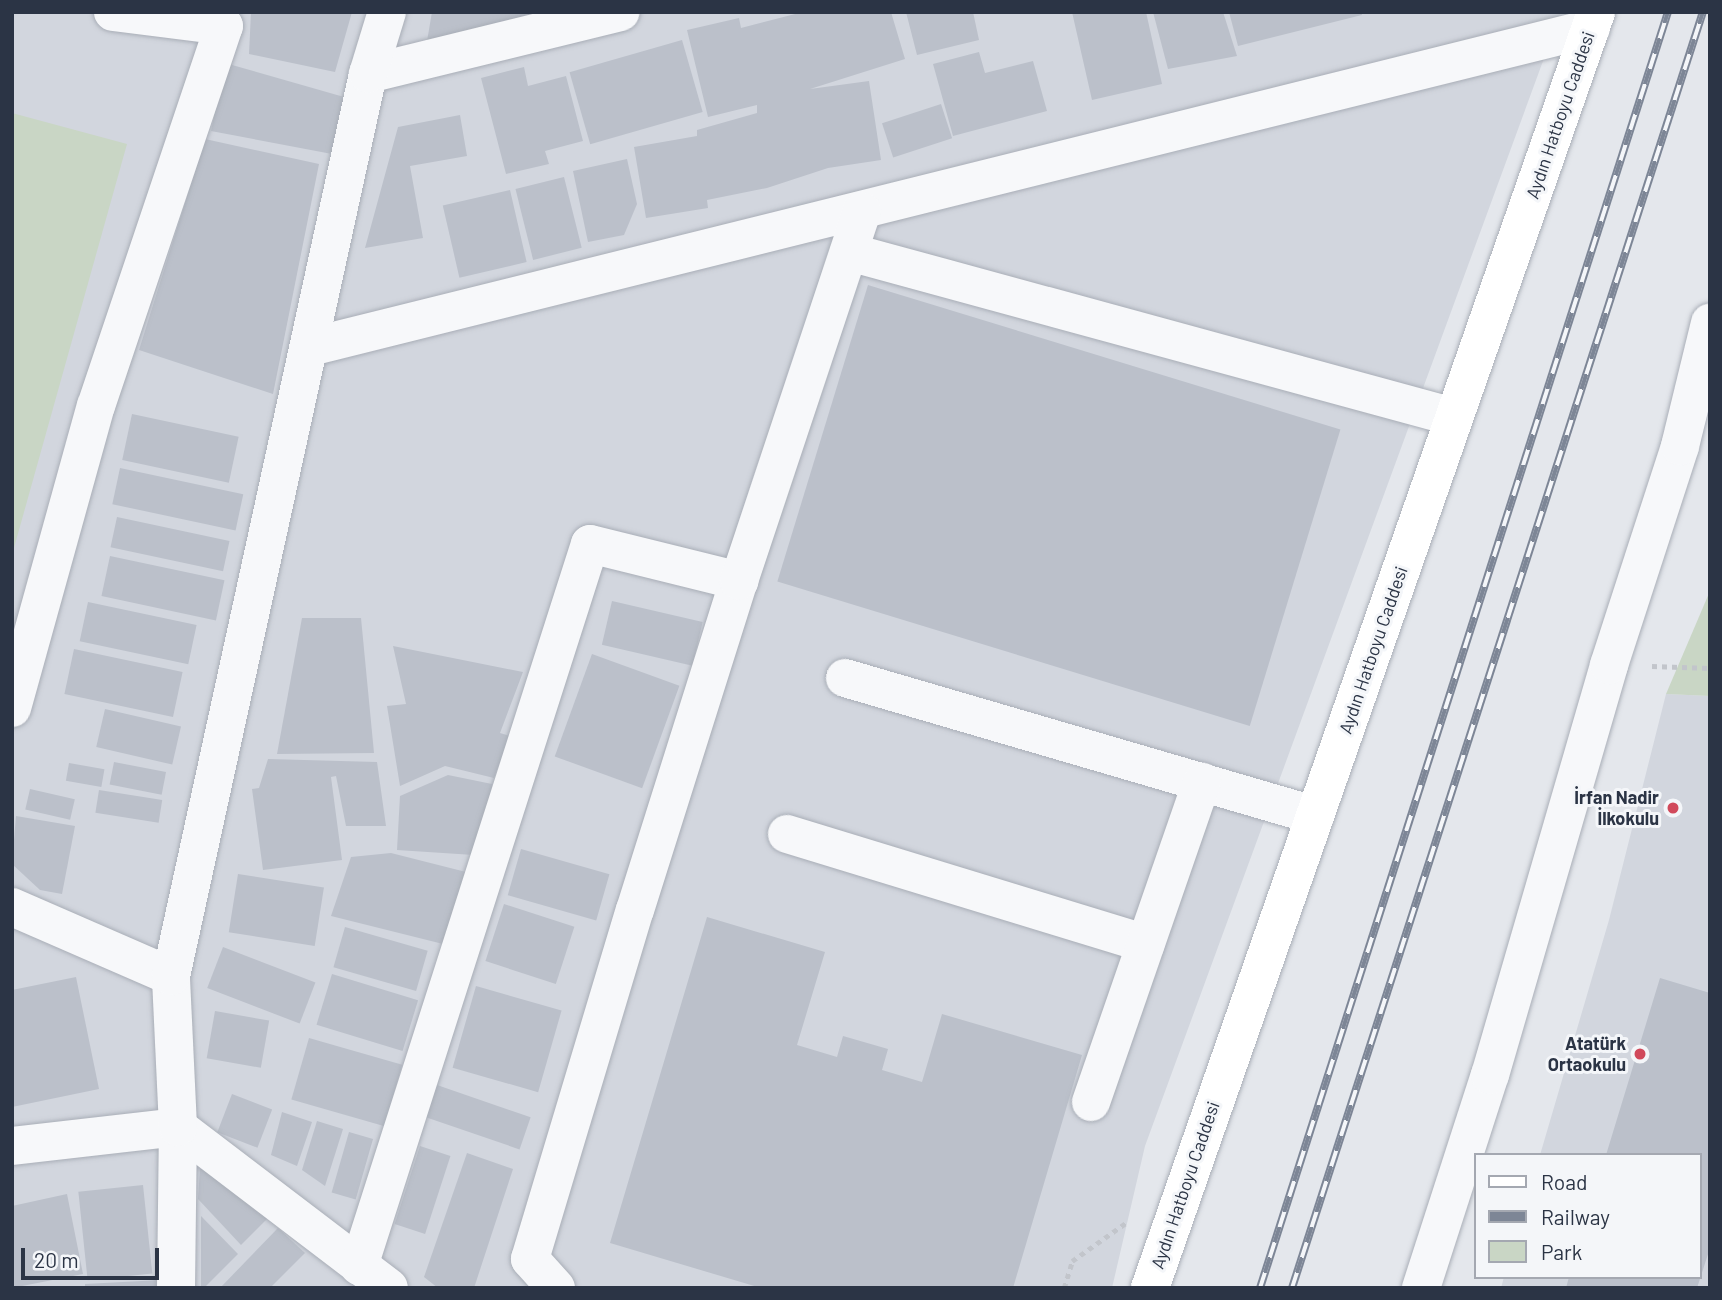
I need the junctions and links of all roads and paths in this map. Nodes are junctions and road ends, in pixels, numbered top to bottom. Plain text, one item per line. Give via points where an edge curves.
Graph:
1 (113, 12) edge
2 (387, 12) edge
3 (621, 12) edge
4 (1593, 20) edge
5 (368, 74) junction
6 (862, 211) junction
7 (849, 252) junction
8 (1710, 323) edge
9 (310, 347) junction
10 (1454, 417) junction
11 (1695, 446) edge
12 (739, 581) junction
13 (1609, 665) junction
14 (1710, 668) edge
15 (845, 678) dead end
16 (12, 708) edge
17 (1202, 782) junction
18 (1315, 815) junction
19 (787, 834) dead end
20 (12, 907) edge
21 (1146, 944) junction
22 (171, 976) junction
23 (1091, 1102) dead end
24 (178, 1127) junction
25 (12, 1146) edge
26 (1072, 1261) dead end
27 (374, 1277) edge
28 (176, 1288) edge
29 (556, 1288) edge
30 (1064, 1288) edge
31 (1150, 1288) edge
32 (1421, 1288) edge

1 - 16 street via 224,26 96,406
2 - 5 street
3 - 5 street
4 - 6 street
4 - 10 main road, Aydın Hatboyu Caddesi
5 - 9 street
6 - 7 street
6 - 9 street
7 - 10 street
7 - 12 street
8 - 11 street
9 - 22 street
10 - 18 main road, Aydın Hatboyu Caddesi
11 - 13 street
12 - 27 street via 590,544
12 - 29 street via 530,1259
13 - 14 path
13 - 32 street via 1490,1075
15 - 17 street
17 - 18 street
17 - 21 street
18 - 31 main road, Aydın Hatboyu Caddesi
19 - 21 street
20 - 22 street
21 - 23 street
22 - 24 street
24 - 25 street
24 - 27 street
24 - 28 street
26 - 30 path

